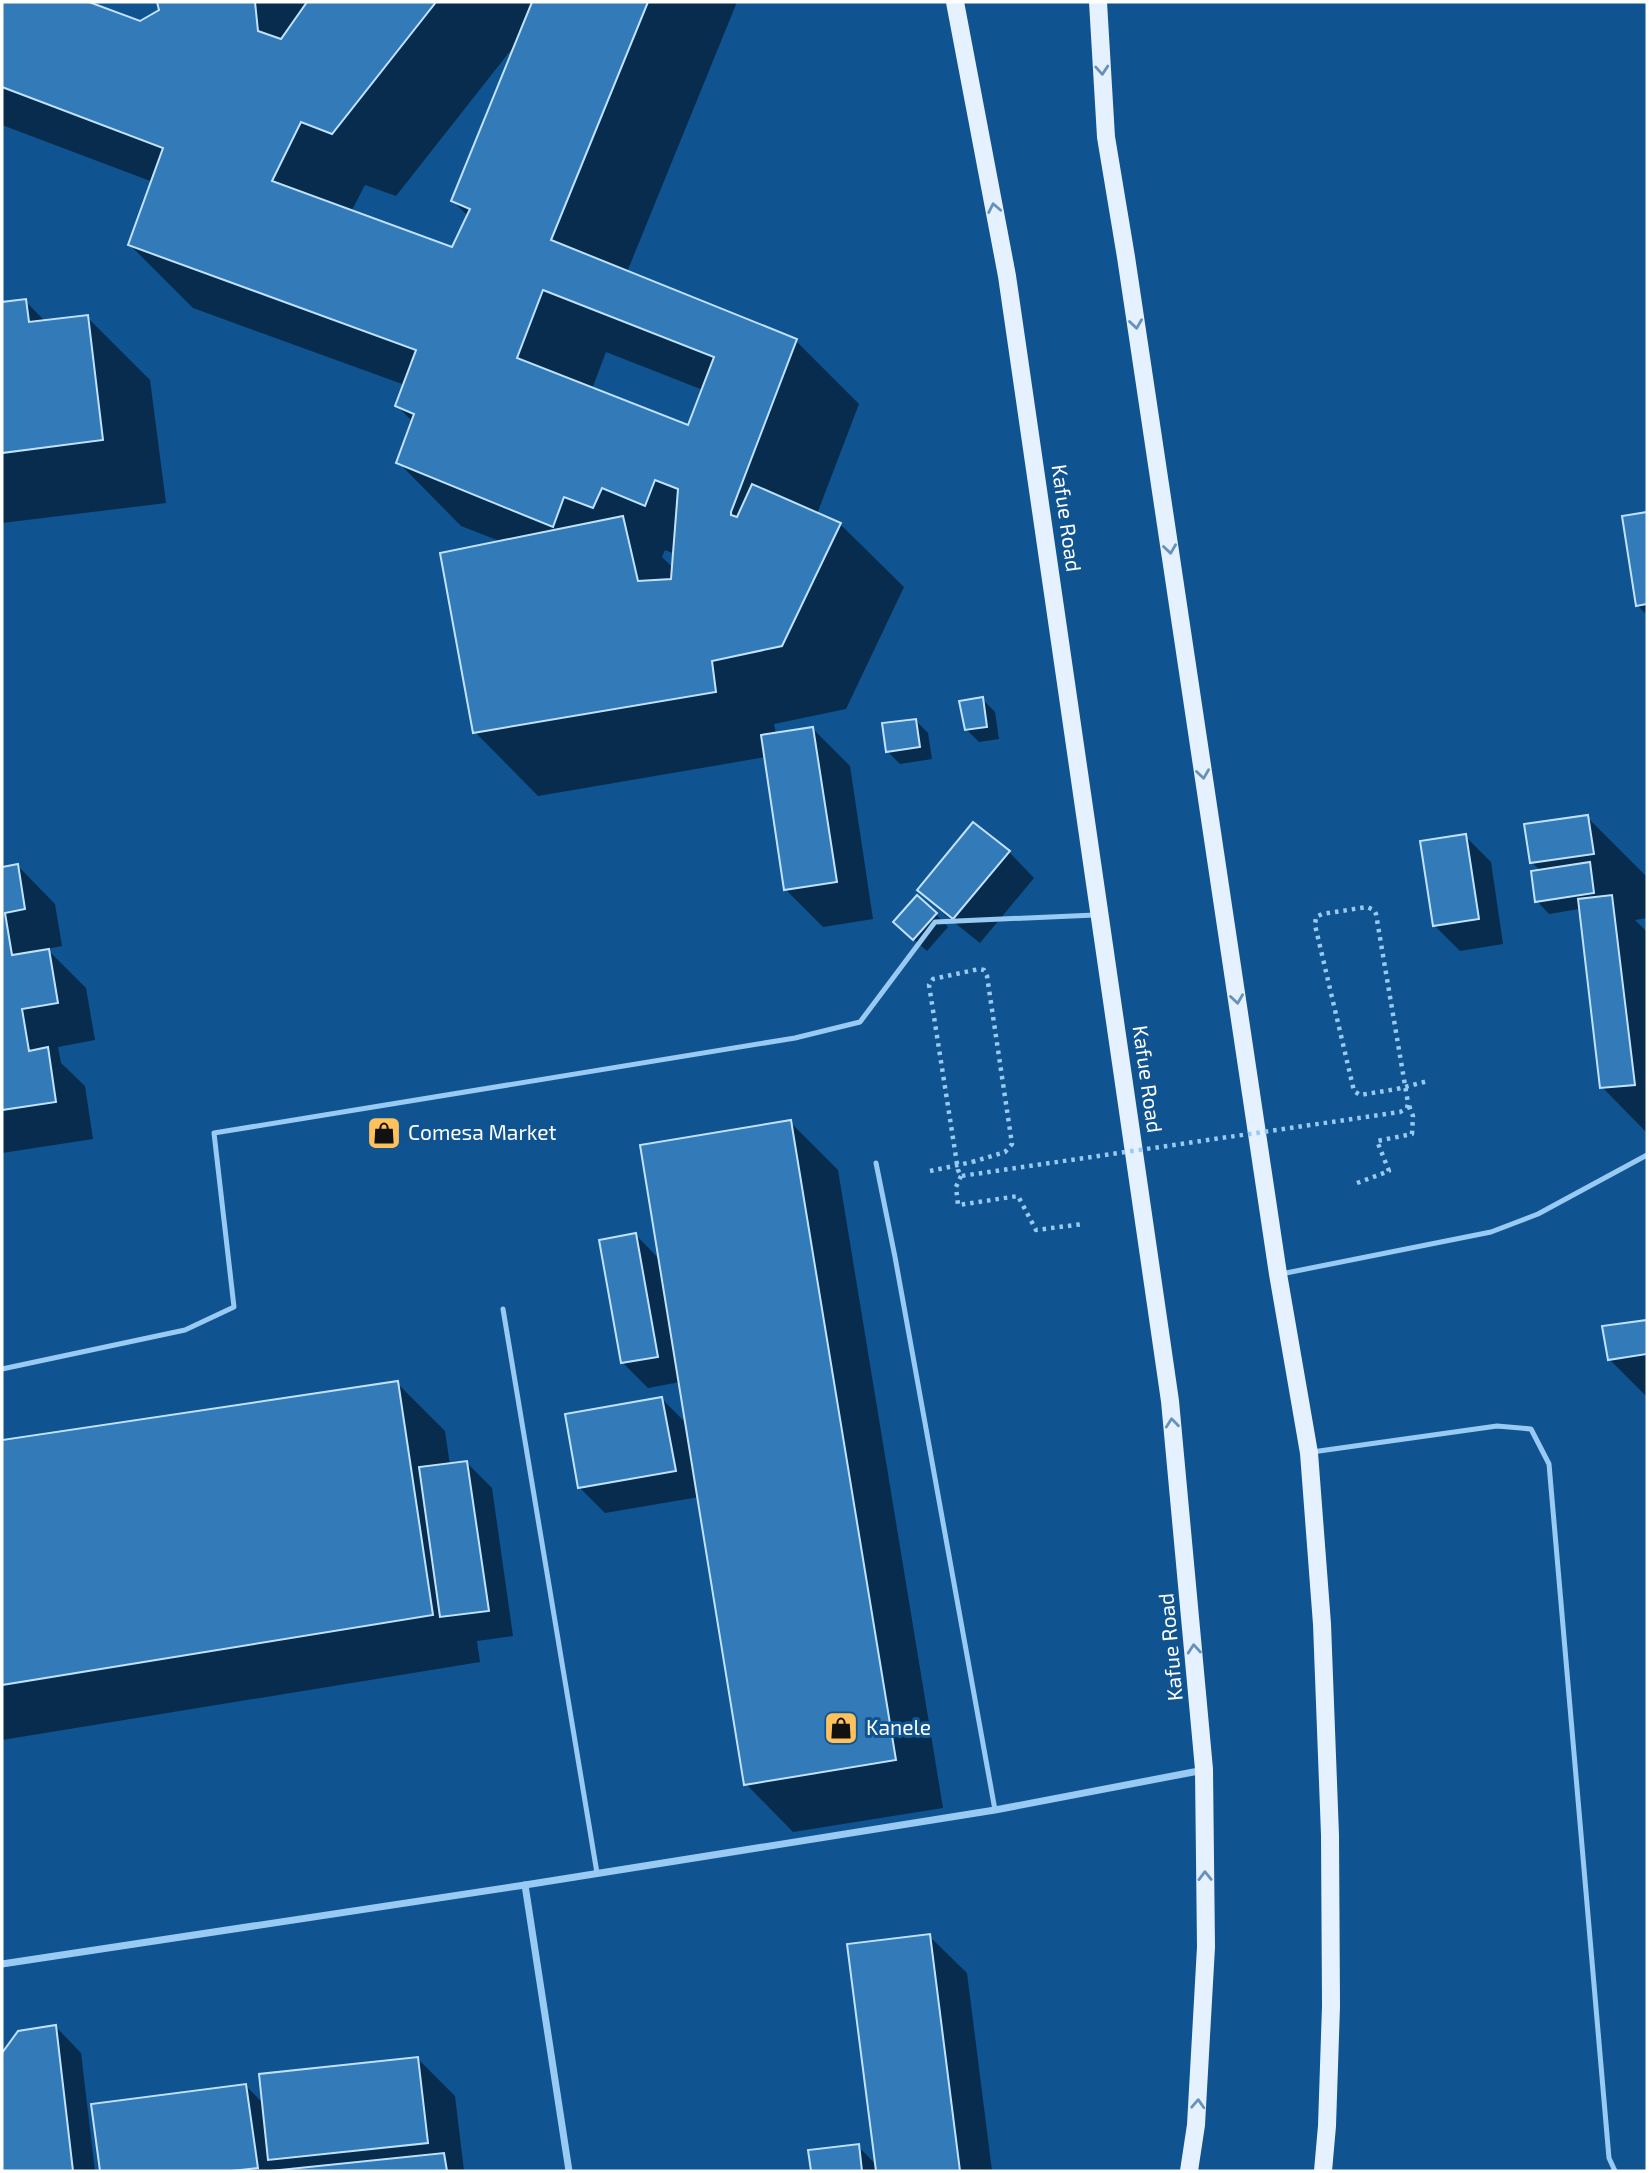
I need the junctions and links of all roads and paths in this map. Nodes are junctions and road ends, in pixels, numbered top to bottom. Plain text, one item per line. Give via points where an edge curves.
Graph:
1 (955, 2) edge
2 (1098, 2) edge
3 (1101, 915) junction
4 (1428, 1081) dead end
5 (1408, 1104) junction
6 (1647, 1155) edge
7 (876, 1163) dead end
8 (930, 1171) dead end
9 (961, 1176) junction
10 (1357, 1183) dead end
11 (1083, 1224) dead end
12 (1278, 1275) junction
13 (503, 1309) dead end
14 (2, 1369) edge
15 (1309, 1452) junction
16 (1204, 1769) junction
17 (995, 1810) junction
18 (597, 1873) junction
19 (525, 1885) junction
20 (2, 1964) edge
21 (569, 2171) edge
22 (1189, 2171) edge
23 (1323, 2171) edge
24 (1615, 2171) edge

3 -> 1 main road, Kafue Road via 1007,275
2 -> 12 main road via 1106,137
3 - 14 lane via 935,922 860,1022 808,1035 214,1133 234,1307 185,1330
16 -> 3 main road, Kafue Road via 1170,1401
4 - 5 path, bridge via 1397,1089 1360,1096 1354,1091 1316,917 1367,907 1376,914
5 - 9 path, bridge via 1400,1112
5 - 10 path via 1412,1134 1377,1141 1389,1171
6 - 12 lane via 1538,1214 1491,1232
7 - 17 lane
8 - 9 path, bridge via 972,1162 1004,1152 1012,1144 987,976 979,969 933,979 929,985 958,1170
9 - 11 path via 956,1187 958,1205 1018,1196 1036,1230
12 - 15 main road
13 - 18 lane
15 - 23 main road via 1322,1623 1330,1835 1331,2006
15 - 24 lane via 1497,1426 1531,1429 1549,1464 1609,2158
16 - 17 street
22 -> 16 main road, Kafue Road via 1206,1947
17 - 18 street
18 - 19 street
19 - 20 street
19 - 21 street

